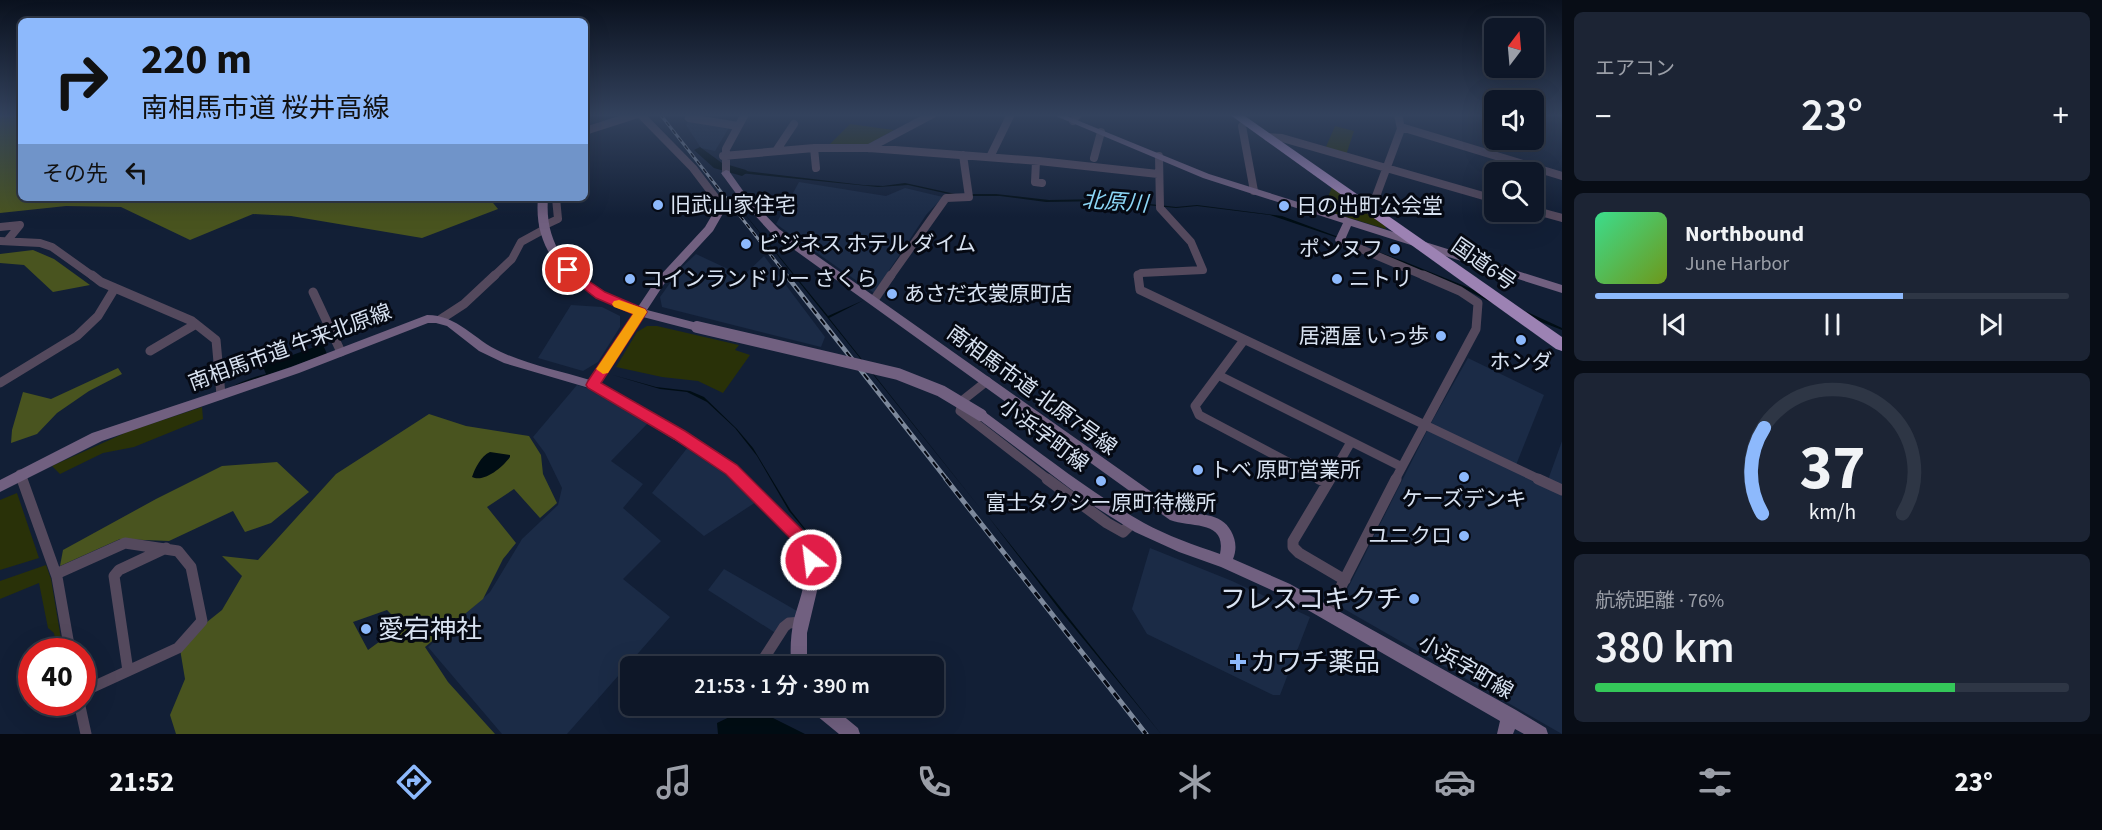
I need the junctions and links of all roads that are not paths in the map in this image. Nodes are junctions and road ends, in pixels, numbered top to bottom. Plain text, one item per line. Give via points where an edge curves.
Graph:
1 (673, 148) edge
2 (728, 148) edge
3 (778, 148) edge
4 (811, 148) edge
5 (814, 148) edge
6 (872, 148) edge
7 (994, 148) edge
8 (1097, 148) edge
9 (1140, 148) edge
10 (1246, 148) edge
11 (1284, 148) edge
12 (1317, 148) edge
13 (1395, 148) edge
14 (1469, 148) edge
15 (776, 151) junction
16 (963, 155) junction
17 (1159, 156) junction
18 (990, 157) junction
19 (1094, 158) dead end
20 (723, 159) junction
21 (1036, 161) junction
22 (816, 168) dead end
23 (1388, 169) junction
24 (726, 173) joint
25 (1158, 174) junction
26 (1562, 176) edge
27 (1042, 183) dead end
28 (1254, 191) junction
29 (1484, 196) edge
30 (543, 201) edge
31 (556, 201) edge
32 (718, 201) joint
33 (1366, 205) junction
34 (1544, 213) edge
35 (1562, 218) edge
36 (1348, 222) junction
37 (0, 227) edge
38 (543, 228) junction
39 (1342, 237) joint
40 (4, 241) edge
41 (1421, 244) junction
42 (115, 288) junction
43 (1472, 289) junction
44 (1562, 289) edge
45 (313, 292) dead end
46 (874, 300) junction
47 (640, 312) junction
48 (441, 319) junction
49 (196, 324) junction
50 (1244, 340) junction
51 (1562, 345) edge
52 (150, 351) dead end
53 (341, 352) junction
54 (1218, 375) junction
55 (987, 381) junction
56 (0, 383) edge
57 (593, 385) junction
58 (221, 395) junction
59 (1423, 425) junction
60 (1351, 442) junction
61 (1402, 467) junction
62 (20, 474) junction
63 (1326, 482) junction
64 (0, 486) edge
65 (1562, 490) edge
66 (1132, 523) junction
67 (166, 548) junction
68 (1226, 562) junction
69 (56, 574) junction
70 (1345, 580) junction
71 (1328, 612) junction
72 (802, 622) junction
73 (68, 638) edge
74 (765, 656) edge
75 (799, 656) edge
76 (128, 671) junction
77 (96, 686) edge
78 (82, 716) edge
79 (830, 716) edge
80 (1510, 716) junction
81 (86, 734) edge
82 (852, 734) edge
83 (1505, 734) edge
84 (1540, 734) edge

1 - 32 street
2 - 20 street
3 - 15 street
4 - 15 street
5 - 22 street
6 - 16 street
7 - 18 street
8 - 19 street
9 - 17 street
10 - 28 street
11 - 33 highway, 国道6号
12 - 23 street
13 - 23 street
14 - 26 street
15 - 20 street
16 - 18 street
16 - 46 street via 969,195 946,198
17 - 25 street
17 - 28 street
18 - 21 street
20 - 24 street
21 - 25 street
21 - 27 street via 1035,182
23 - 29 street
23 - 33 street via 1376,199
24 - 46 street, 南相馬市道 北原7号線 via 775,231
25 - 50 street via 1160,206 1191,242 1203,270 1141,273 1140,290
28 - 36 street
30 - 38 street, 小浜字町線
31 - 38 street via 558,219
32 - 47 street via 720,210 709,229 666,275
33 - 41 highway, 国道6号
34 - 35 street
36 - 39 street
36 - 41 street
37 - 40 street via 20,225
38 - 47 street, 小浜字町線 via 560,262 576,279 600,295
38 - 48 street via 521,242 512,259 464,304
39 - 43 street
40 - 42 street via 52,247
41 - 43 highway, 国道6号
41 - 44 street
42 - 49 street
42 - 56 street via 86,327
43 - 51 highway, 国道6号 via 1522,316
43 - 59 street via 1478,303 1476,329
45 - 53 street
46 - 55 street, 南相馬市道 北原7号線
47 - 57 street
47 - 66 street, 小浜字町線, bridge via 898,375 941,392 981,415
48 - 53 street, 南相馬市道 牛来北原線 via 420,320
48 - 57 street via 493,353
49 - 52 street
49 - 58 street via 216,340
50 - 54 street
50 - 59 street
53 - 58 street, 南相馬市道 牛来北原線
54 - 60 street
54 - 63 street via 1195,406 1199,416
55 - 66 street via 963,400 960,411 1107,523 1123,532
55 - 68 street, 南相馬市道 北原7号線 via 1175,516 1216,524 1228,536 1230,553
57 - 72 street via 716,458 800,537 814,575
58 - 62 street, 南相馬市道 牛来北原線 via 97,437
59 - 61 street
59 - 65 street
60 - 61 street
60 - 63 street
61 - 70 street
62 - 64 street, 南相馬市道 牛来北原線
62 - 69 street
63 - 70 street via 1293,540 1293,547
66 - 68 street, 小浜字町線 via 1184,548
67 - 69 street via 125,543
67 - 76 street via 114,576
67 - 76 street via 178,551 191,567 201,621 178,648
68 - 71 street, 小浜字町線
69 - 73 street
70 - 71 street
71 - 80 street, 小浜字町線
72 - 74 street via 784,627
72 - 75 street
76 - 77 street
78 - 81 street
79 - 82 street
80 - 83 street
80 - 84 street, 小浜字町線

